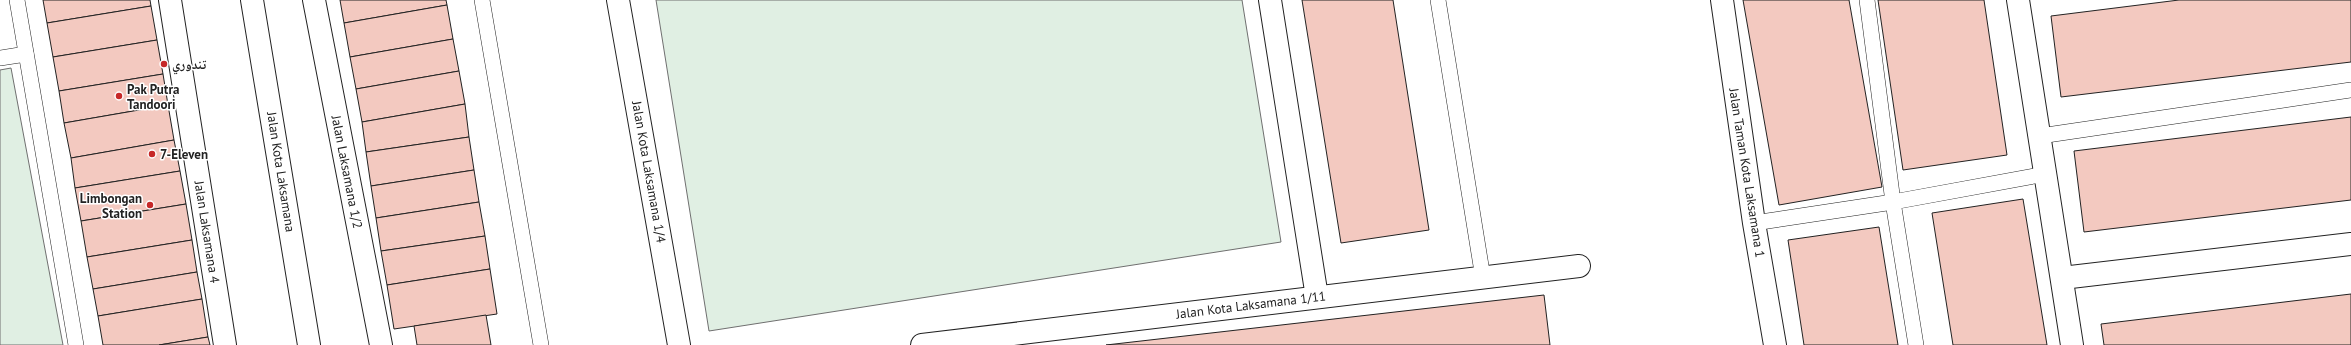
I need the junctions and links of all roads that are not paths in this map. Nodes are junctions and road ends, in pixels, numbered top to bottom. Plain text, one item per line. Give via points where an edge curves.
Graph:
1 (17, 0) edge
2 (170, 0) edge
3 (252, 0) edge
4 (314, 0) edge
5 (482, 0) edge
6 (618, 0) edge
7 (1270, 0) edge
8 (1438, 0) edge
9 (1722, 0) edge
10 (1868, 0) edge
11 (2018, 0) edge
12 (26, 54) junction
13 (0, 58) edge
14 (2351, 90) edge
15 (2040, 136) junction
16 (2045, 174) junction
17 (1893, 202) junction
18 (1754, 223) junction
19 (2351, 244) edge
20 (1579, 266) dead end
21 (1483, 278) junction
22 (2062, 278) junction
23 (1316, 297) junction
24 (1037, 338) edge
25 (76, 345) edge
26 (225, 345) edge
27 (309, 345) edge
28 (381, 345) edge
29 (541, 345) edge
30 (679, 345) edge
31 (922, 345) edge
32 (1775, 345) edge
33 (1916, 345) edge
34 (2072, 345) edge

1 - 12 lane
2 - 26 street, Jalan Laksamana 4
3 - 27 street, Jalan Kota Laksamana
4 - 28 street, Jalan Laksamana 1/2
5 - 29 lane
6 - 30 street, Jalan Kota Laksamana 1/4
7 - 23 street
8 - 21 lane
9 - 18 street, Jalan Taman Kota Laksamana 1
10 - 17 lane
11 - 15 street
12 - 13 lane
12 - 25 lane
14 - 15 lane
15 - 16 street
16 - 17 lane
16 - 22 street
17 - 18 lane
17 - 33 lane
18 - 32 street, Jalan Taman Kota Laksamana 1
19 - 22 street
20 - 21 street, Jalan Kota Laksamana 1/11
21 - 23 street, Jalan Kota Laksamana 1/11
22 - 34 street
23 - 24 street, Jalan Kota Laksamana 1/11
24 - 31 street, Jalan Kota Laksamana 1/11

